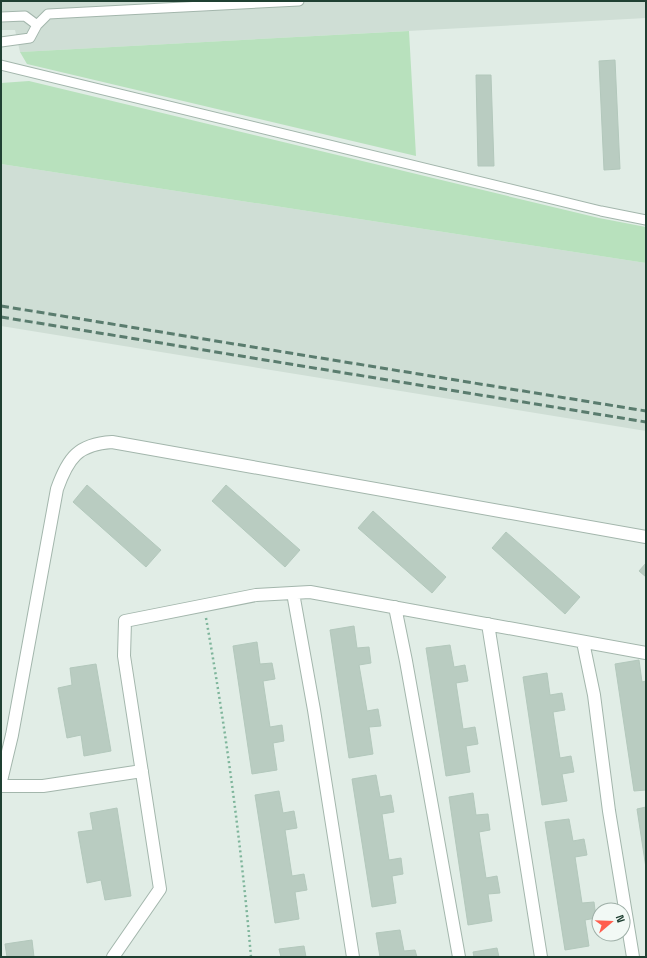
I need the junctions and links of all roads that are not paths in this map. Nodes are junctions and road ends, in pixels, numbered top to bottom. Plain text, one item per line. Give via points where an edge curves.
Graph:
1 (299, 1) edge
2 (1, 17) edge
3 (37, 25) junction
4 (1, 42) edge
5 (1, 65) edge
6 (646, 220) edge
7 (646, 537) edge
8 (292, 593) junction
9 (394, 607) junction
10 (488, 624) junction
11 (583, 642) junction
12 (646, 653) edge
13 (142, 771) junction
14 (1, 781) edge
15 (1, 786) edge
16 (113, 957) edge
17 (353, 957) edge
18 (459, 957) edge
19 (541, 957) edge
20 (633, 957) edge

1 - 3 lane via 48,14
2 - 3 lane via 25,16
3 - 4 lane via 30,38
5 - 6 lane
7 - 14 street via 112,442 94,443 76,453 64,471 57,489 12,735
8 - 9 street via 310,592
8 - 13 street via 256,595 125,621 124,656
8 - 17 street via 314,710
9 - 10 street
9 - 18 street
10 - 11 street
10 - 19 street
11 - 12 street
11 - 20 street via 594,695 609,811
13 - 15 street via 43,786
13 - 16 street via 160,889

